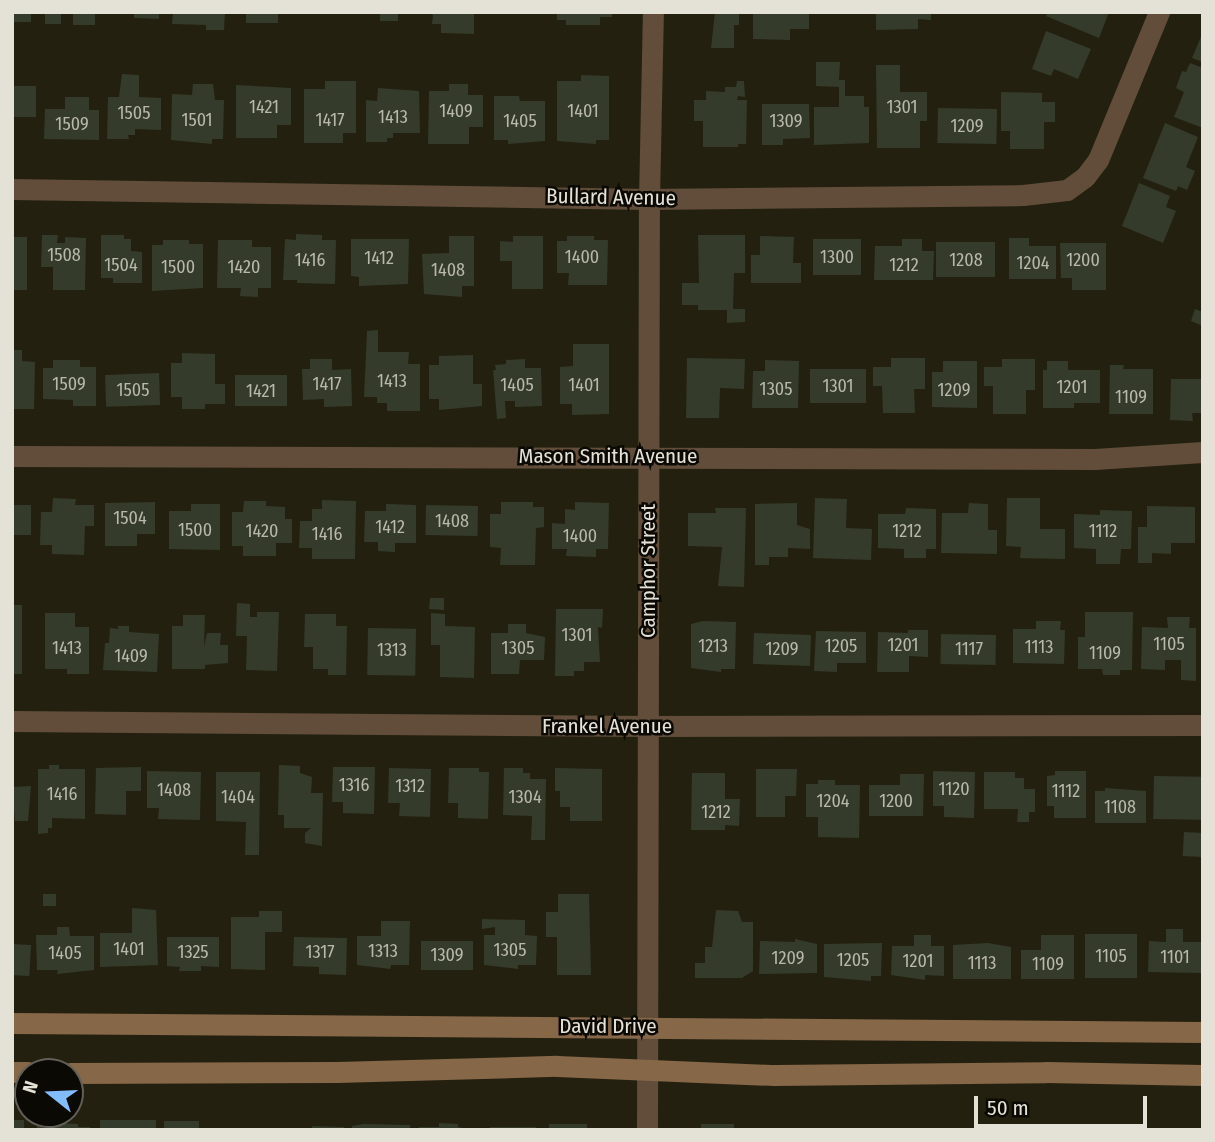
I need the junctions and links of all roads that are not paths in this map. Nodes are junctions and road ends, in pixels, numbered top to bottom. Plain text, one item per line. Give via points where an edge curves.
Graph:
1 (653, 12) edge
2 (1159, 12) edge
3 (12, 189) edge
4 (649, 199) junction
5 (1203, 452) edge
6 (12, 456) edge
7 (648, 456) junction
8 (12, 721) edge
9 (648, 726) junction
10 (1203, 726) edge
11 (12, 1023) edge
12 (649, 1026) junction
13 (1203, 1032) edge
14 (648, 1069) junction
15 (84, 1073) edge
16 (1203, 1075) edge
17 (647, 1130) edge

1 - 4 street, Camphor Street
2 - 4 street, Bullard Avenue via 1098,160 1067,190 1023,195
3 - 4 street, Bullard Avenue
4 - 7 street, Camphor Street
5 - 7 street, Mason Smith Avenue via 1095,459
6 - 7 street, Mason Smith Avenue
7 - 9 street, Camphor Street
8 - 9 street, Frankel Avenue
9 - 10 street, Frankel Avenue
9 - 12 street, Camphor Street
11 - 12 main road, David Drive
12 - 13 main road, David Drive
12 - 14 street, Camphor Street
14 - 15 main road, David Drive via 557,1066
14 - 16 main road, David Drive via 775,1075
14 - 17 street, Camphor Street

